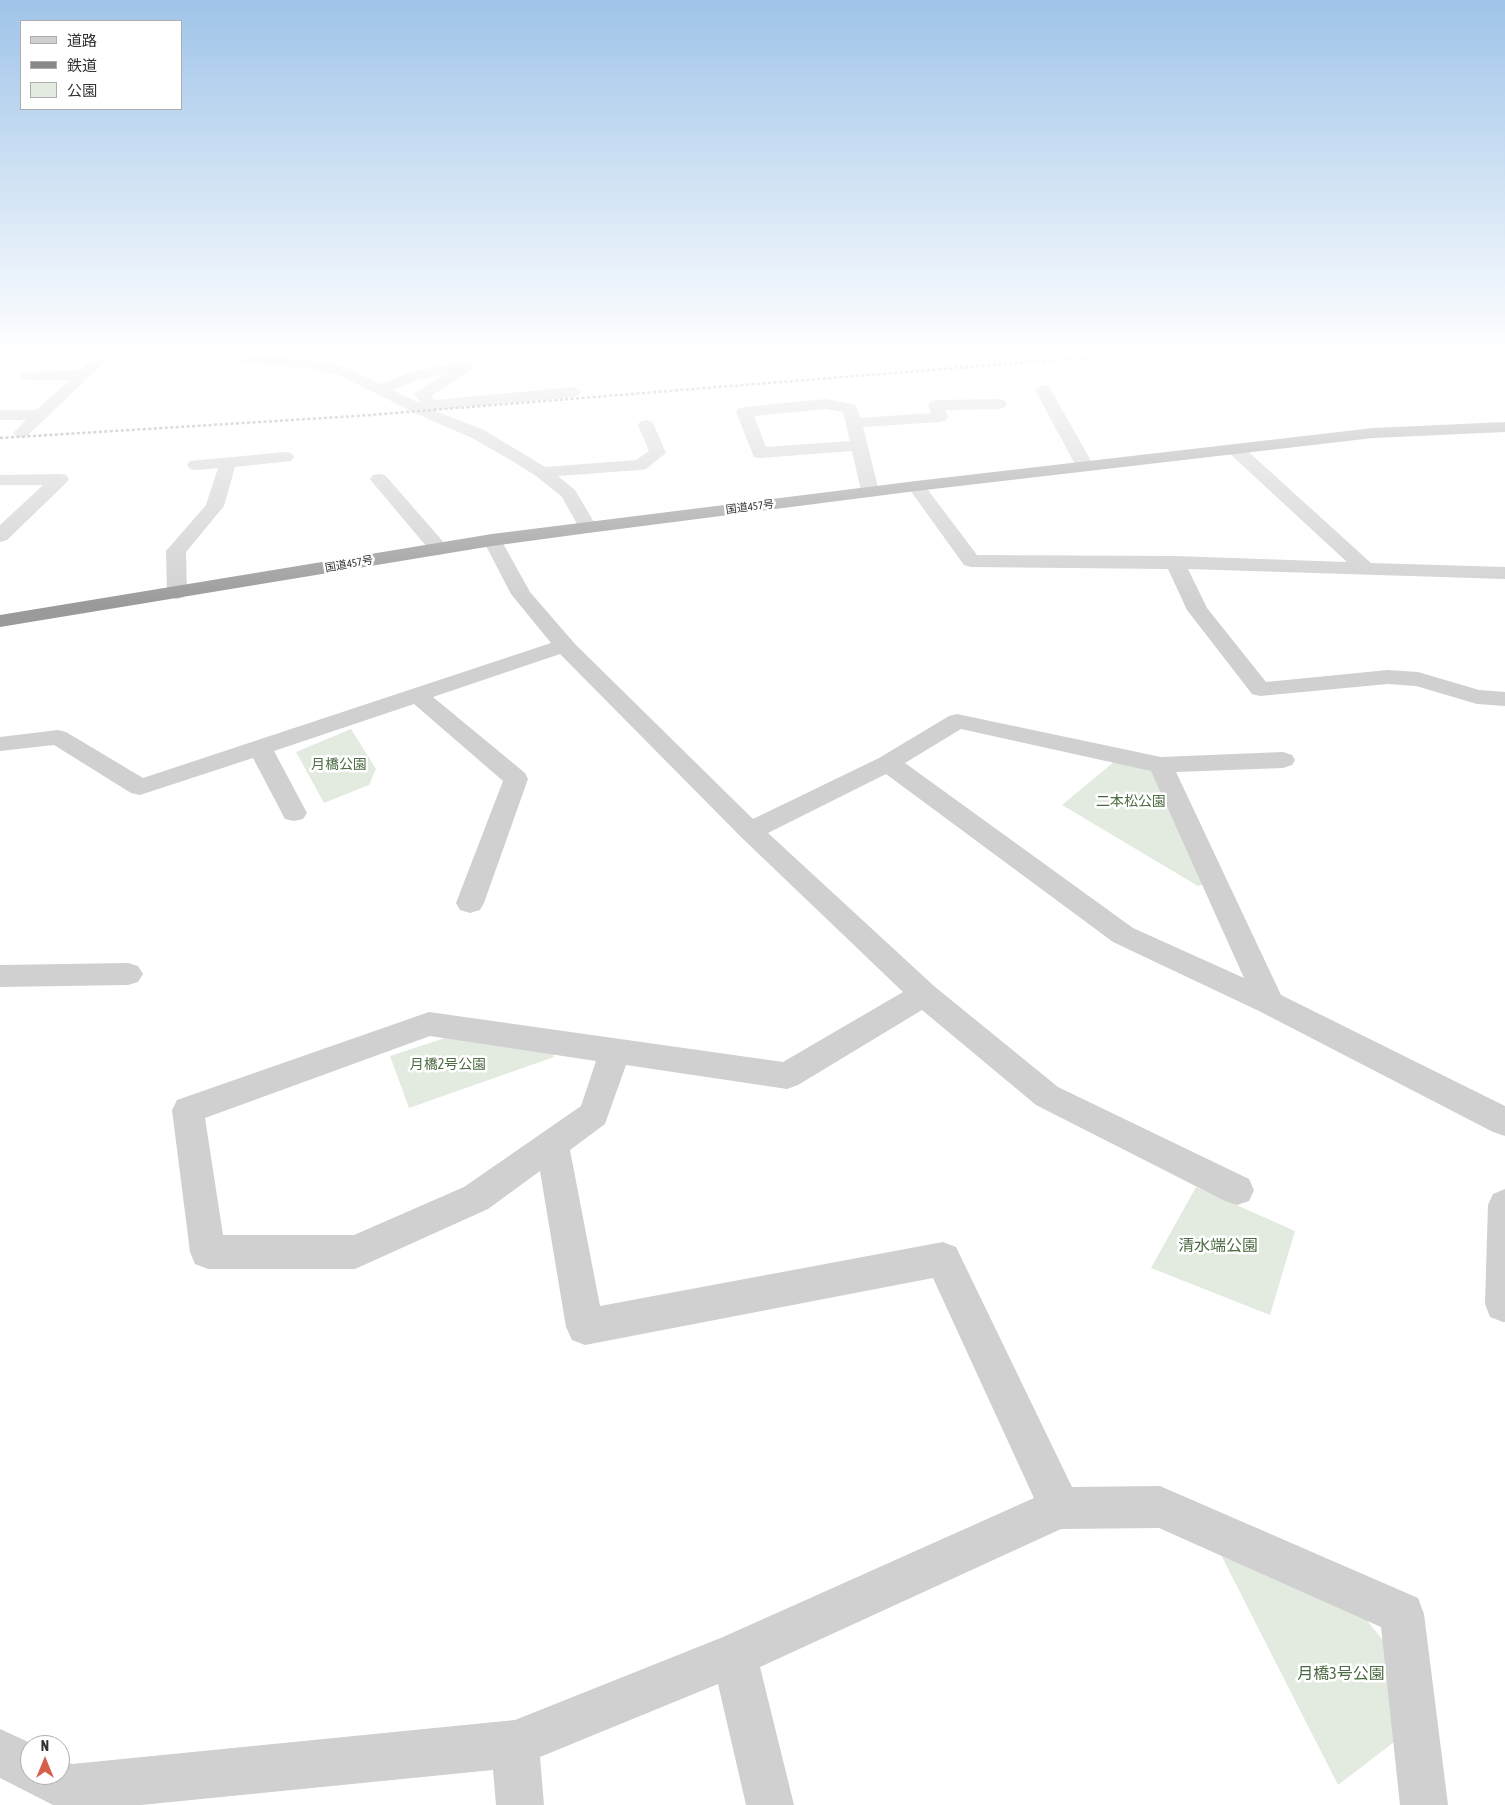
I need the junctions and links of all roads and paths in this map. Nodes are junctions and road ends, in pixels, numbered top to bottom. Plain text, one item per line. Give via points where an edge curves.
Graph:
1 (485, 438) edge
2 (655, 438) edge
3 (754, 438) edge
4 (856, 438) edge
5 (1070, 438) edge
6 (1327, 438) edge
7 (858, 445) junction
8 (1235, 449) junction
9 (285, 457) dead end
10 (228, 462) junction
11 (196, 465) dead end
12 (1085, 466) junction
13 (542, 472) junction
14 (379, 479) dead end
15 (0, 480) edge
16 (916, 486) junction
17 (870, 492) junction
18 (588, 527) junction
19 (0, 536) edge
20 (492, 540) junction
21 (439, 549) junction
22 (1175, 562) junction
23 (1366, 569) junction
24 (1505, 573) edge
25 (177, 593) junction
26 (0, 621) edge
27 (564, 646) junction
28 (417, 695) junction
29 (1505, 700) edge
30 (0, 744) edge
31 (260, 748) junction
32 (1284, 760) dead end
33 (888, 763) junction
34 (1161, 765) junction
35 (294, 813) dead end
36 (750, 831) junction
37 (470, 903) dead end
38 (128, 974) dead end
39 (0, 976) edge
40 (924, 994) junction
41 (1270, 1003) junction
42 (615, 1051) junction
43 (1505, 1122) edge
44 (552, 1144) junction
45 (1237, 1190) dead end
46 (1505, 1205) edge
47 (1505, 1304) edge
48 (1060, 1508) junction
49 (734, 1655) junction
50 (515, 1744) junction
51 (0, 1753) edge
52 (20, 1763) edge
53 (64, 1785) edge
54 (520, 1805) edge
55 (770, 1805) edge
56 (1424, 1805) edge

1 - 13 street
2 - 13 street via 658,453 640,465
3 - 7 street via 760,453
4 - 7 street
5 - 12 street
6 - 8 highway, 国道457号
7 - 17 street
8 - 12 highway, 国道457号
8 - 23 street
9 - 10 street
10 - 11 street
10 - 25 street via 214,506 176,552
12 - 16 highway, 国道457号
13 - 18 street via 569,494
14 - 21 street
15 - 19 street via 60,479
16 - 17 highway, 国道457号
16 - 22 street via 971,561
17 - 18 highway, 国道457号
18 - 20 highway, 国道457号
20 - 21 highway, 国道457号
20 - 27 street via 521,594
21 - 25 highway, 国道457号
22 - 23 street
22 - 29 street via 1197,610 1260,689 1388,677 1418,679 1477,697
23 - 24 street
25 - 26 highway, 国道457号
27 - 28 street
27 - 36 street
28 - 31 street
28 - 37 street via 516,779
30 - 31 street via 58,737 140,787
31 - 35 street
32 - 34 street
33 - 34 street via 957,721
33 - 36 street
33 - 41 street via 1123,935
34 - 41 street
36 - 40 street
38 - 39 street
40 - 42 street via 787,1076
40 - 45 street via 1048,1096
41 - 43 street
42 - 44 street via 594,1114
42 - 44 street via 429,1024 188,1110 208,1252 355,1252 476,1198
44 - 48 street via 585,1327 943,1259
46 - 47 street
48 - 49 street
48 - 56 street via 1160,1507 1402,1614
49 - 50 street
49 - 55 street
50 - 53 street via 70,1788
50 - 54 street
51 - 52 street

